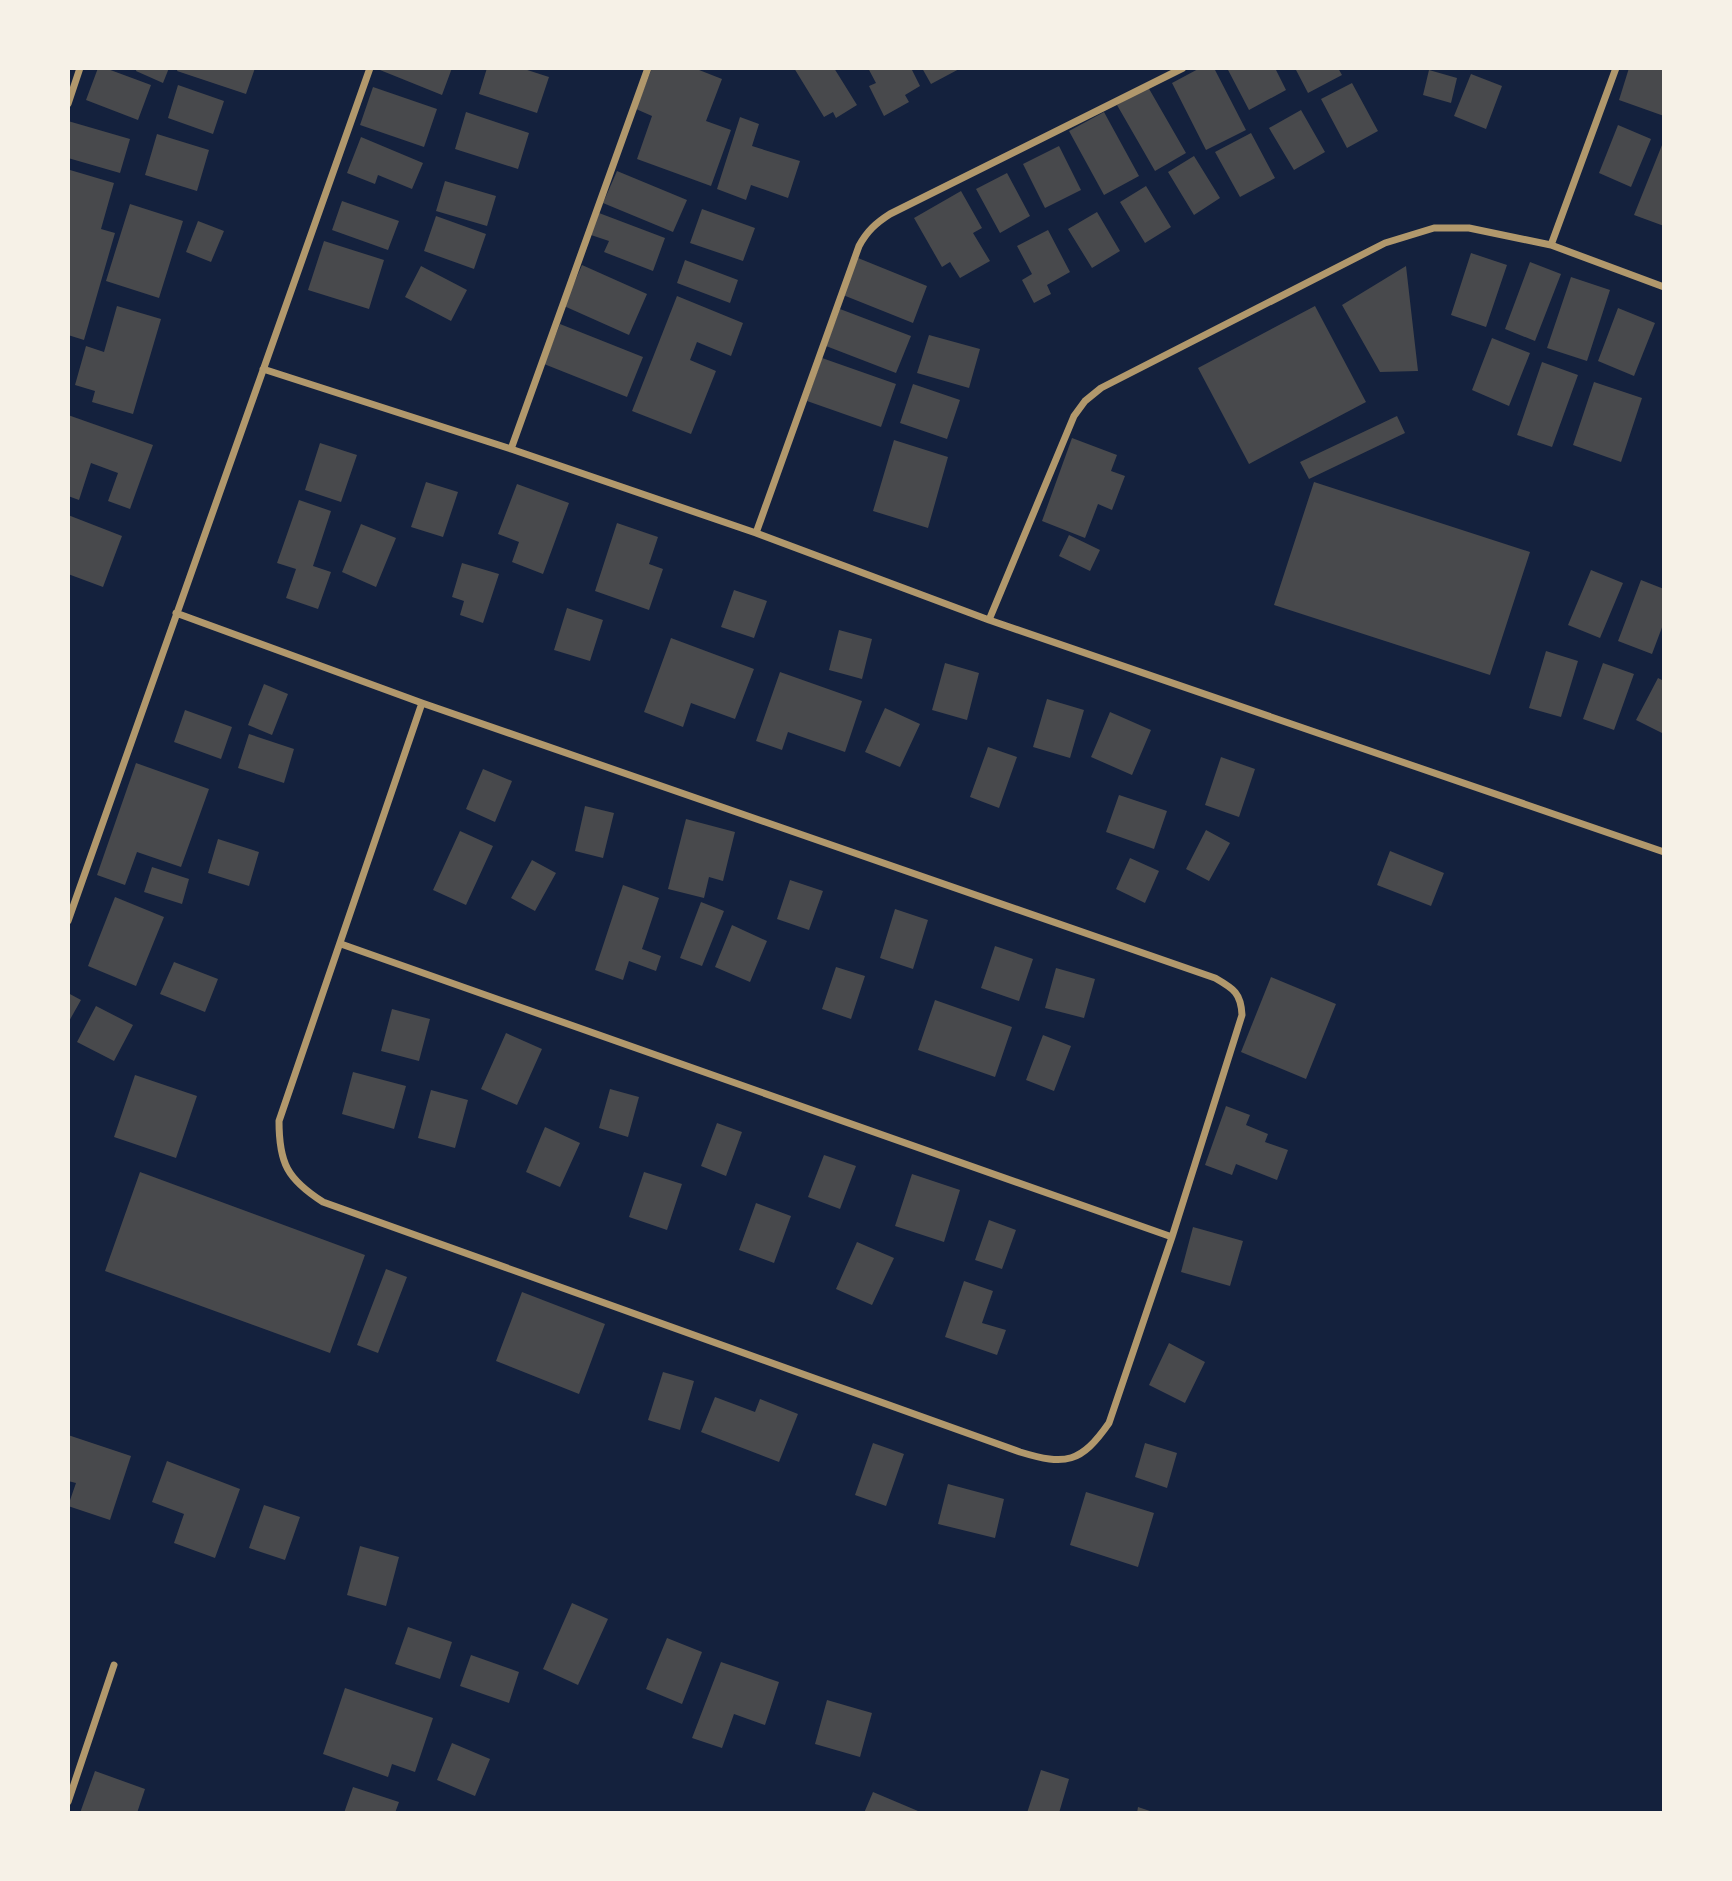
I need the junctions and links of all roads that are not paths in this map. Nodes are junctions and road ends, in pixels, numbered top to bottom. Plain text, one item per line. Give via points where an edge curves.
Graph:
1 (80, 68) edge
2 (370, 68) edge
3 (648, 68) edge
4 (1183, 68) edge
5 (1616, 68) edge
6 (68, 104) edge
7 (1551, 245) junction
8 (1664, 287) edge
9 (263, 369) junction
10 (511, 449) junction
11 (756, 533) junction
12 (176, 613) junction
13 (989, 620) junction
14 (422, 703) junction
15 (1664, 852) edge
16 (68, 921) edge
17 (341, 944) junction
18 (1172, 1237) junction
19 (114, 1665) dead end
20 (68, 1802) edge

1 - 6 street
2 - 9 street
3 - 10 street
4 - 11 street via 875,223 859,246
5 - 7 street
7 - 8 street
7 - 13 street via 1469,228 1434,228 1385,243 1101,388 1074,416
9 - 10 street
9 - 12 street
10 - 11 street
11 - 13 street
12 - 14 street
12 - 16 street
13 - 15 street
14 - 17 street
14 - 18 street via 1216,978 1230,987 1241,999 1242,1015
17 - 18 street
17 - 18 street via 279,1121 279,1148 288,1172 304,1190 323,1202 1020,1452 1049,1461 1076,1458 1109,1423
19 - 20 street

